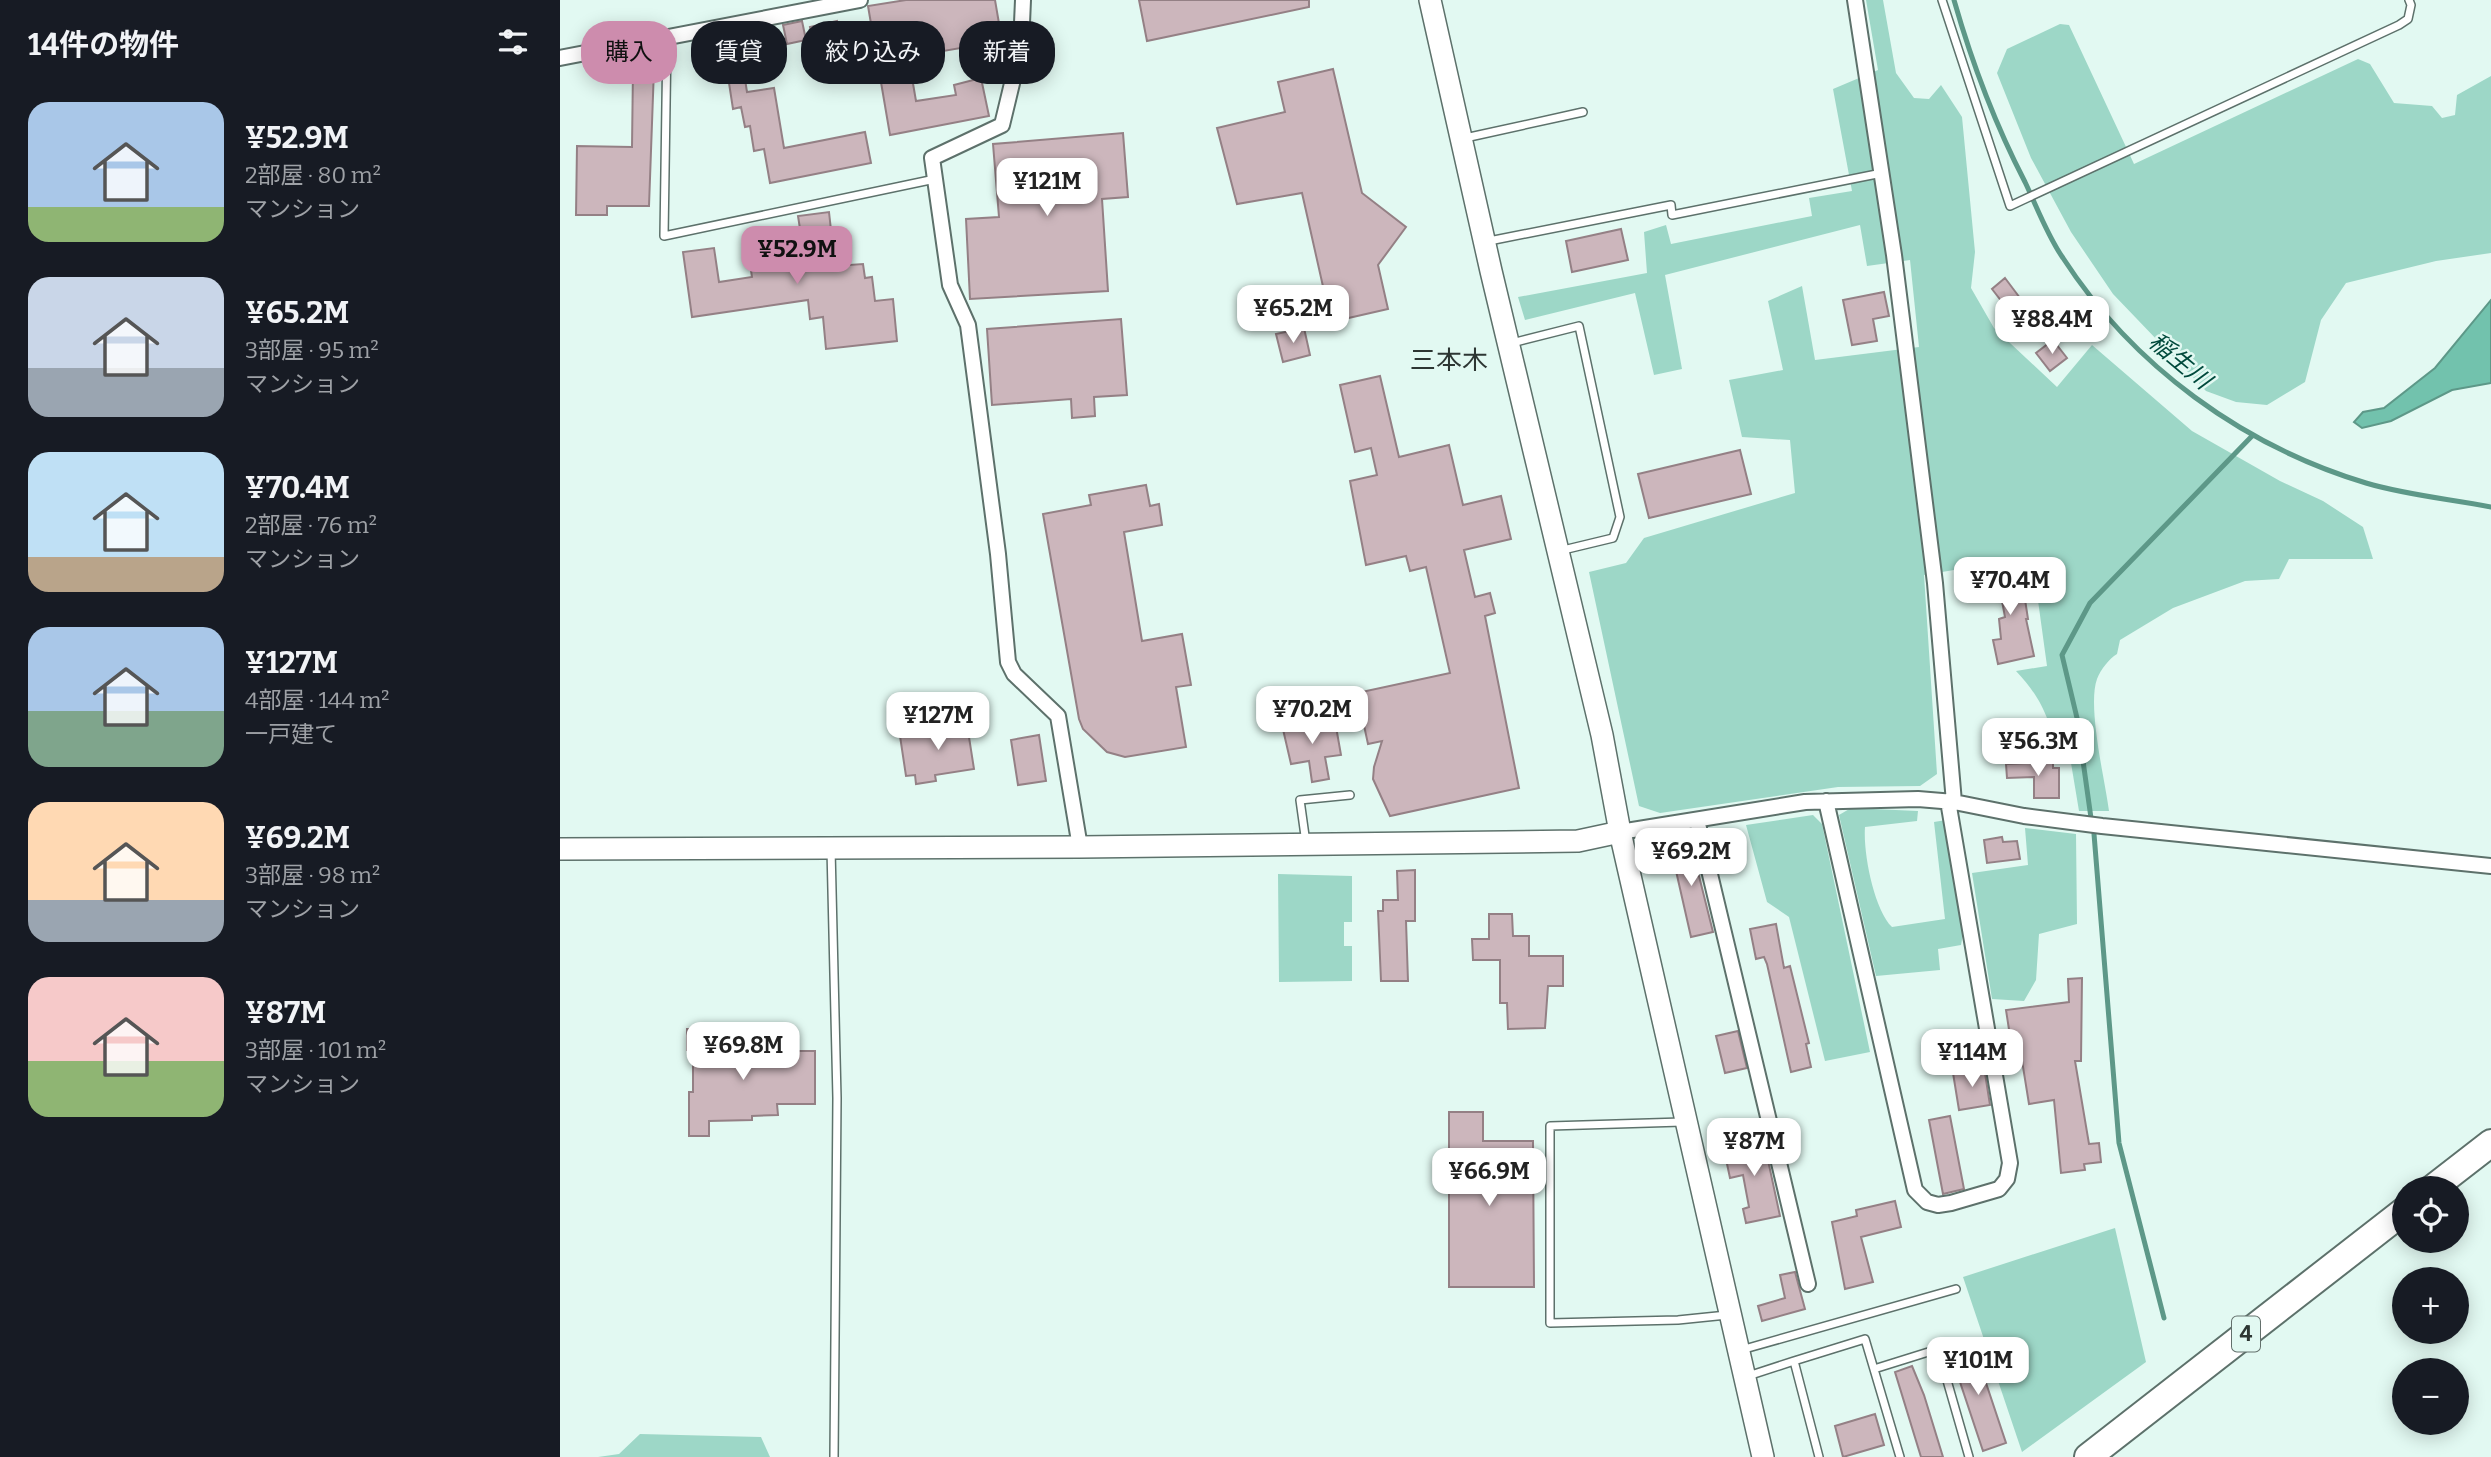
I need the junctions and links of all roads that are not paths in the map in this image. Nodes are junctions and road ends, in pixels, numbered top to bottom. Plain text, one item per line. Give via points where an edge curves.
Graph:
1 (860, 0) edge
2 (1023, 0) edge
3 (1430, 0) edge
4 (1855, 0) edge
5 (1942, 0) edge
6 (2409, 0) edge
7 (677, 35) edge
8 (581, 54) edge
9 (560, 58) edge
10 (666, 84) edge
11 (1583, 112) dead end
12 (1461, 139) junction
13 (1882, 173) junction
14 (934, 179) junction
15 (1484, 242) junction
16 (1508, 344) junction
17 (1557, 551) junction
18 (1350, 795) dead end
19 (1826, 801) junction
20 (1951, 802) junction
21 (1697, 820) junction
22 (1620, 832) junction
23 (1306, 844) junction
24 (831, 846) junction
25 (1080, 847) junction
26 (560, 849) edge
27 (2491, 866) edge
28 (1686, 1121) junction
29 (2491, 1143) edge
30 (2448, 1176) edge
31 (2392, 1220) edge
32 (1808, 1284) dead end
33 (1956, 1289) dead end
34 (1731, 1315) junction
35 (1738, 1351) junction
36 (1794, 1361) junction
37 (1874, 1368) junction
38 (1744, 1377) junction
39 (834, 1457) edge
40 (1763, 1457) edge
41 (1819, 1457) edge
42 (1900, 1457) edge
43 (1969, 1457) edge
44 (2088, 1457) edge

1 - 7 street
2 - 14 street via 1021,46 1002,125 932,158
3 - 12 street
4 - 13 street
5 - 6 lane via 2010,206 2399,25 2408,19
8 - 9 street
10 - 14 lane via 664,236
11 - 12 lane
12 - 15 street
13 - 15 lane via 1672,215 1671,205
13 - 20 street via 1935,583
14 - 25 street via 950,285 968,325 1008,662 1014,674 1058,716
15 - 16 street
16 - 17 street
16 - 17 lane via 1579,326 1620,517 1613,538
17 - 22 street
18 - 23 lane via 1300,800
19 - 20 street
19 - 20 street via 1915,1190 1938,1205 1999,1189 2007,1180 2010,1163
19 - 21 street
20 - 27 street via 2092,825
21 - 22 street
21 - 32 street
22 - 23 street via 1578,841
22 - 28 street
23 - 25 street
24 - 25 street
24 - 26 street
24 - 39 lane via 837,1098
28 - 34 street
28 - 34 lane via 1550,1126 1550,1323
29 - 30 highway
31 - 44 highway, 4
33 - 35 lane
34 - 35 street
35 - 38 street
36 - 37 lane via 1866,1339
36 - 38 lane
36 - 41 lane
37 - 42 lane
37 - 43 lane via 1938,1349
38 - 40 street

